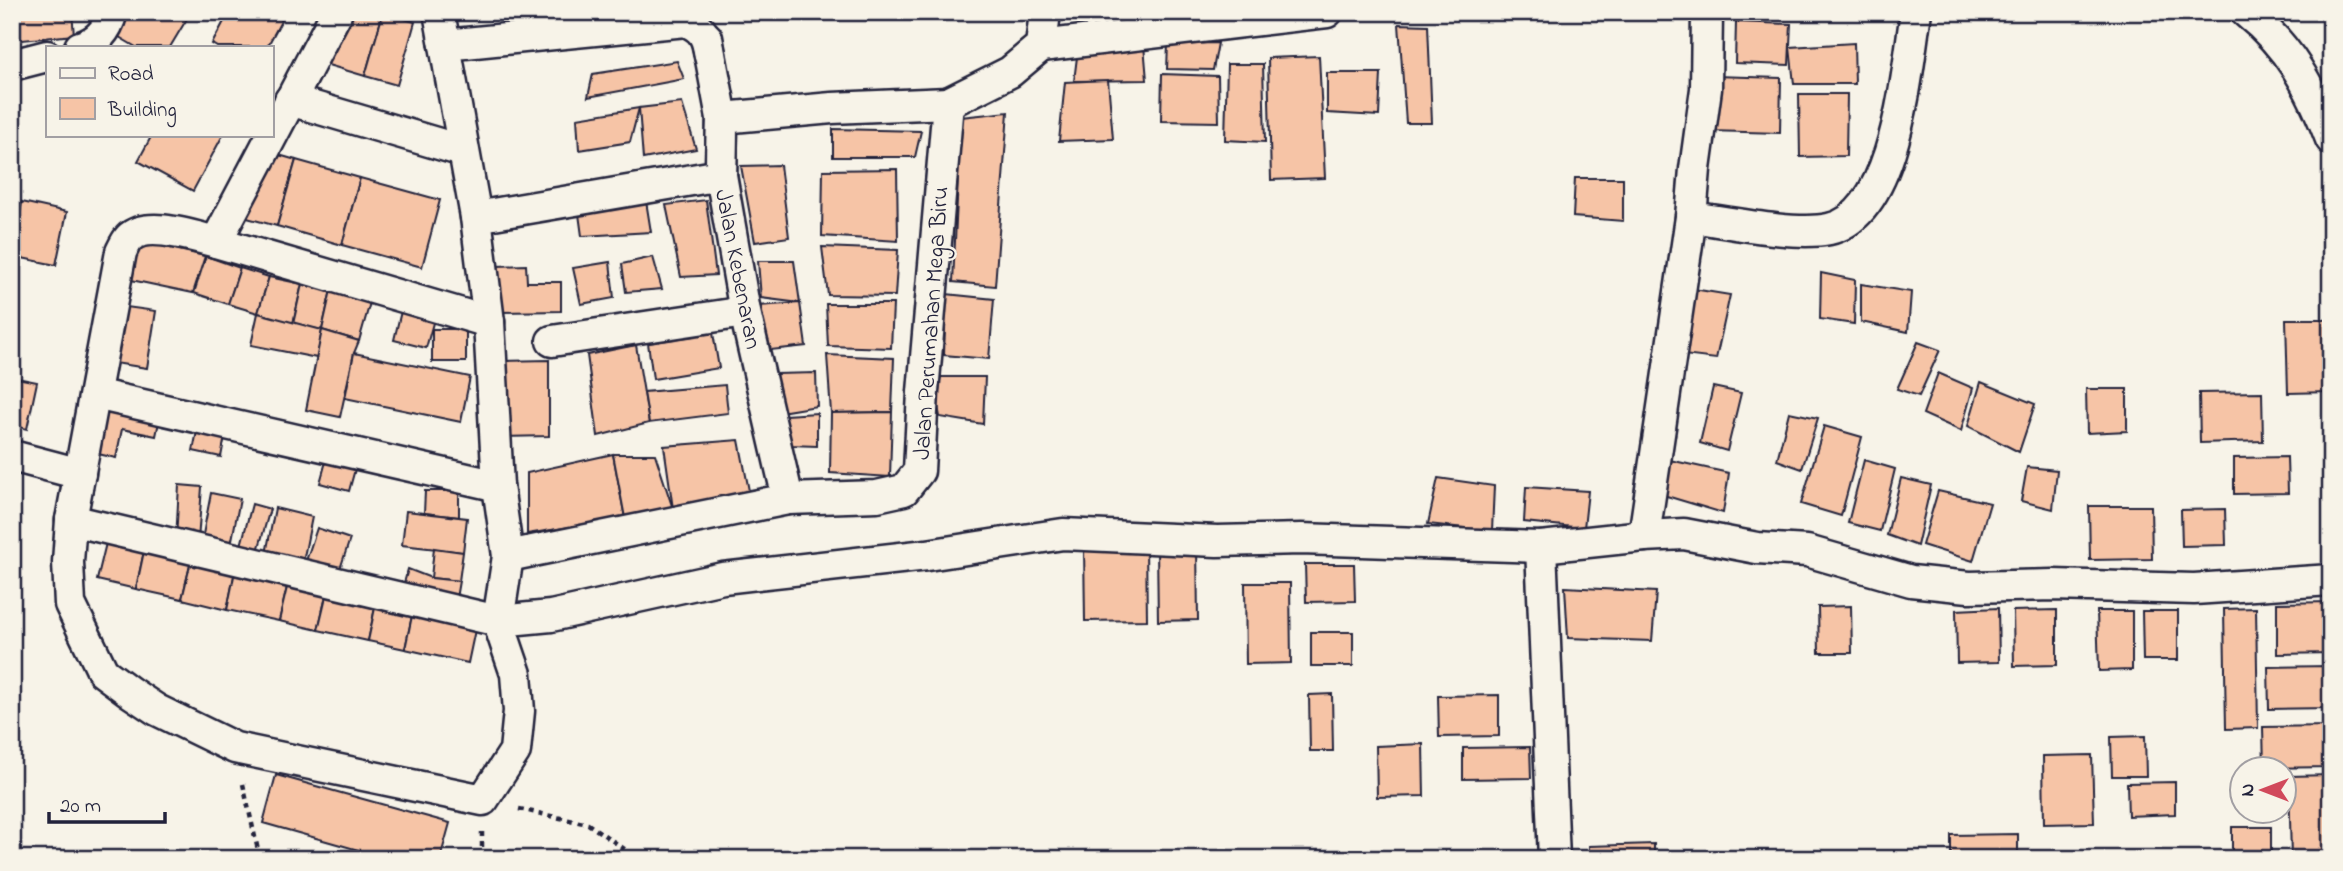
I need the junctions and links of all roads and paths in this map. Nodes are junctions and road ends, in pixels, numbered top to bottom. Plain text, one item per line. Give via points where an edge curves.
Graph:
1 (112, 12) edge
2 (337, 12) edge
3 (439, 12) edge
4 (1045, 12) edge
5 (1327, 12) edge
6 (1707, 12) edge
7 (1916, 12) edge
8 (2246, 12) edge
9 (84, 46) edge
10 (444, 46) junction
11 (1041, 46) junction
12 (46, 56) edge
13 (12, 65) edge
14 (290, 100) junction
15 (948, 103) junction
16 (722, 118) junction
17 (273, 133) edge
18 (271, 136) edge
19 (2331, 138) edge
20 (463, 151) junction
21 (721, 175) junction
22 (476, 217) junction
23 (1692, 217) junction
24 (216, 242) junction
25 (745, 312) junction
26 (489, 322) junction
27 (552, 341) dead end
28 (95, 394) junction
29 (12, 456) edge
30 (80, 474) junction
31 (498, 486) junction
32 (788, 499) junction
33 (71, 520) junction
34 (1644, 536) junction
35 (1541, 547) junction
36 (508, 556) junction
37 (2329, 573) edge
38 (498, 621) junction
39 (235, 748) junction
40 (483, 800) junction
41 (260, 859) edge
42 (639, 859) edge
43 (1554, 859) edge

1 - 9 street via 109,25 95,43
2 - 14 street
3 - 10 street
4 - 11 street
5 - 11 street
6 - 23 street via 1706,89
7 - 23 street via 1892,149 1878,185 1855,215 1831,229 1804,231
8 - 19 street via 2269,30 2295,63
10 - 16 street, Jalan Kebenaran via 686,21 707,38
10 - 20 street
11 - 15 street via 1010,72
12 - 13 street
14 - 17 street
14 - 20 street
15 - 16 street
15 - 32 street, Jalan Perumahan Mega Biru via 919,471 904,491
16 - 21 street, Jalan Kebenaran
18 - 24 street
20 - 22 street
21 - 22 street
21 - 25 street, Jalan Kebenaran
22 - 26 street
23 - 34 street
24 - 26 street
24 - 28 street via 167,230 130,236 118,265
25 - 27 street
25 - 32 street, Jalan Kebenaran
26 - 31 street
28 - 30 street
28 - 31 street
29 - 30 street
30 - 33 street
31 - 36 street
32 - 36 street, Jalan Perumahan Mega Biru
33 - 38 street
33 - 39 street via 70,604 103,672 158,710
34 - 35 street
34 - 37 street via 1685,534 1757,548 1807,551 1911,581 1969,587 2194,589
35 - 38 street via 1063,534 723,578 551,616
35 - 43 street
36 - 38 street
38 - 40 street via 516,674 519,711 515,751
39 - 40 street
39 - 41 path
40 - 42 path via 587,824

